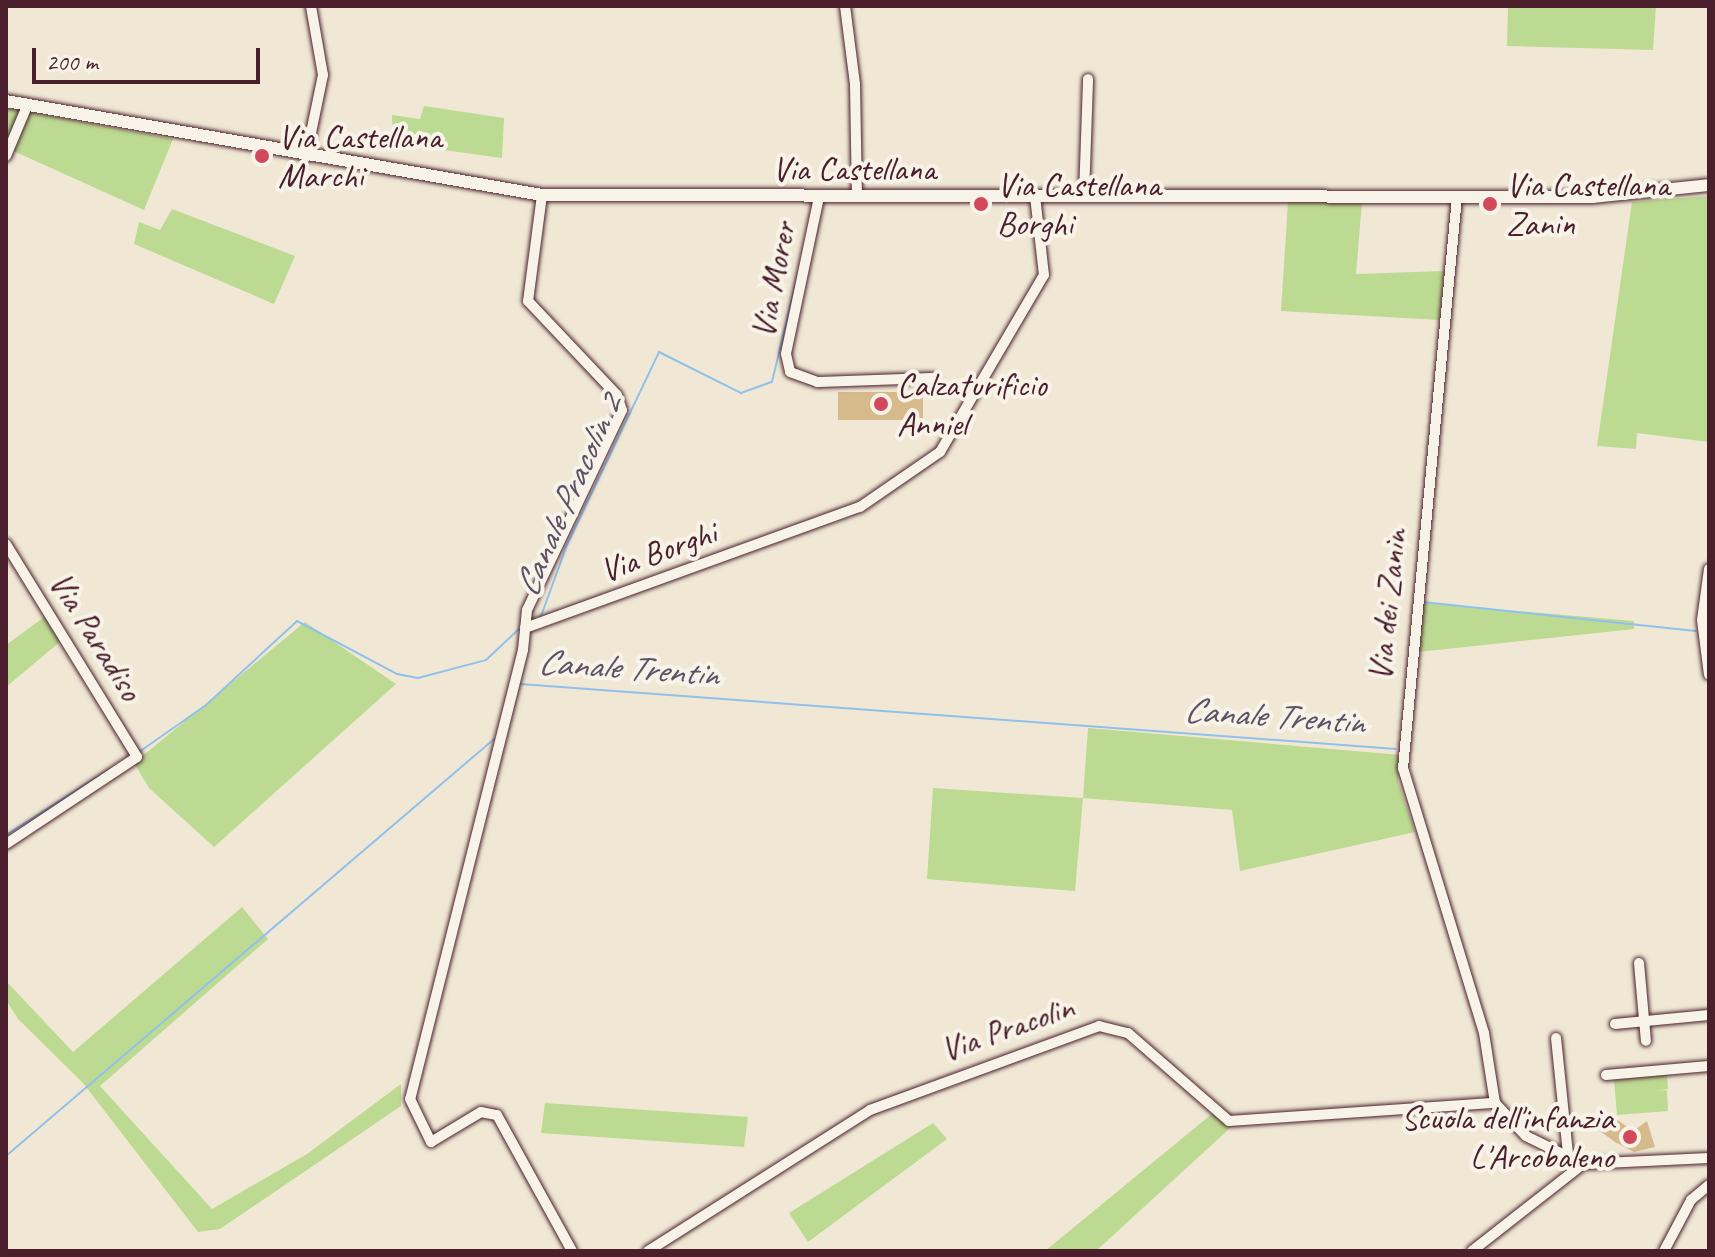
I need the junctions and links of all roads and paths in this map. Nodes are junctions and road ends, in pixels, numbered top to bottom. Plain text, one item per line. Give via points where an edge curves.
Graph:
1 (311, 6) edge
2 (845, 6) edge
3 (1088, 79) dead end
4 (6, 101) edge
5 (27, 106) junction
6 (6, 156) edge
7 (306, 157) junction
8 (1709, 185) edge
9 (542, 195) junction
10 (1035, 196) junction
11 (1084, 196) junction
12 (819, 197) junction
13 (857, 197) junction
14 (1457, 197) junction
15 (933, 378) dead end
16 (6, 544) edge
17 (1709, 569) edge
18 (525, 628) junction
19 (1709, 675) edge
20 (6, 844) edge
21 (1639, 963) dead end
22 (1709, 1015) edge
23 (1644, 1021) junction
24 (1615, 1024) dead end
25 (1556, 1038) dead end
26 (1646, 1041) dead end
27 (1709, 1066) edge
28 (1606, 1075) dead end
29 (1495, 1103) junction
30 (1568, 1155) junction
31 (1709, 1158) edge
32 (1583, 1164) junction
33 (1709, 1185) edge
34 (572, 1251) edge
35 (648, 1251) edge
36 (1472, 1251) edge
37 (1664, 1251) edge

1 - 7 street via 323,75
2 - 13 street via 855,84
3 - 11 street
4 - 5 main road, Via Castellana
5 - 6 street
5 - 7 main road, Via Castellana
7 - 9 main road, Via Castellana
8 - 14 main road, Via Castellana via 1652,196
9 - 12 main road, Via Castellana
9 - 18 street via 528,301 617,395 622,410 534,588
10 - 11 main road, Via Castellana
10 - 13 main road, Via Castellana
10 - 18 street, Via Borghi via 1044,275 940,452 860,507
11 - 14 main road, Via Castellana
12 - 13 main road, Via Castellana
12 - 15 street, Via Morer via 786,354 790,372 817,382
14 - 29 street, Via dei Zanin via 1403,768 1484,1033
16 - 20 street, Via Paradiso via 137,757
17 - 19 street via 1702,620
18 - 34 street via 410,1099 431,1142 481,1112 497,1115
21 - 23 street
22 - 23 street
23 - 24 street
23 - 26 street
25 - 30 street
27 - 28 street
29 - 30 street via 1526,1136
29 - 35 street, Via Pracolin via 1229,1121 1128,1033 1099,1026 892,1099
30 - 32 street
31 - 32 street
32 - 36 street
33 - 37 street via 1691,1200

